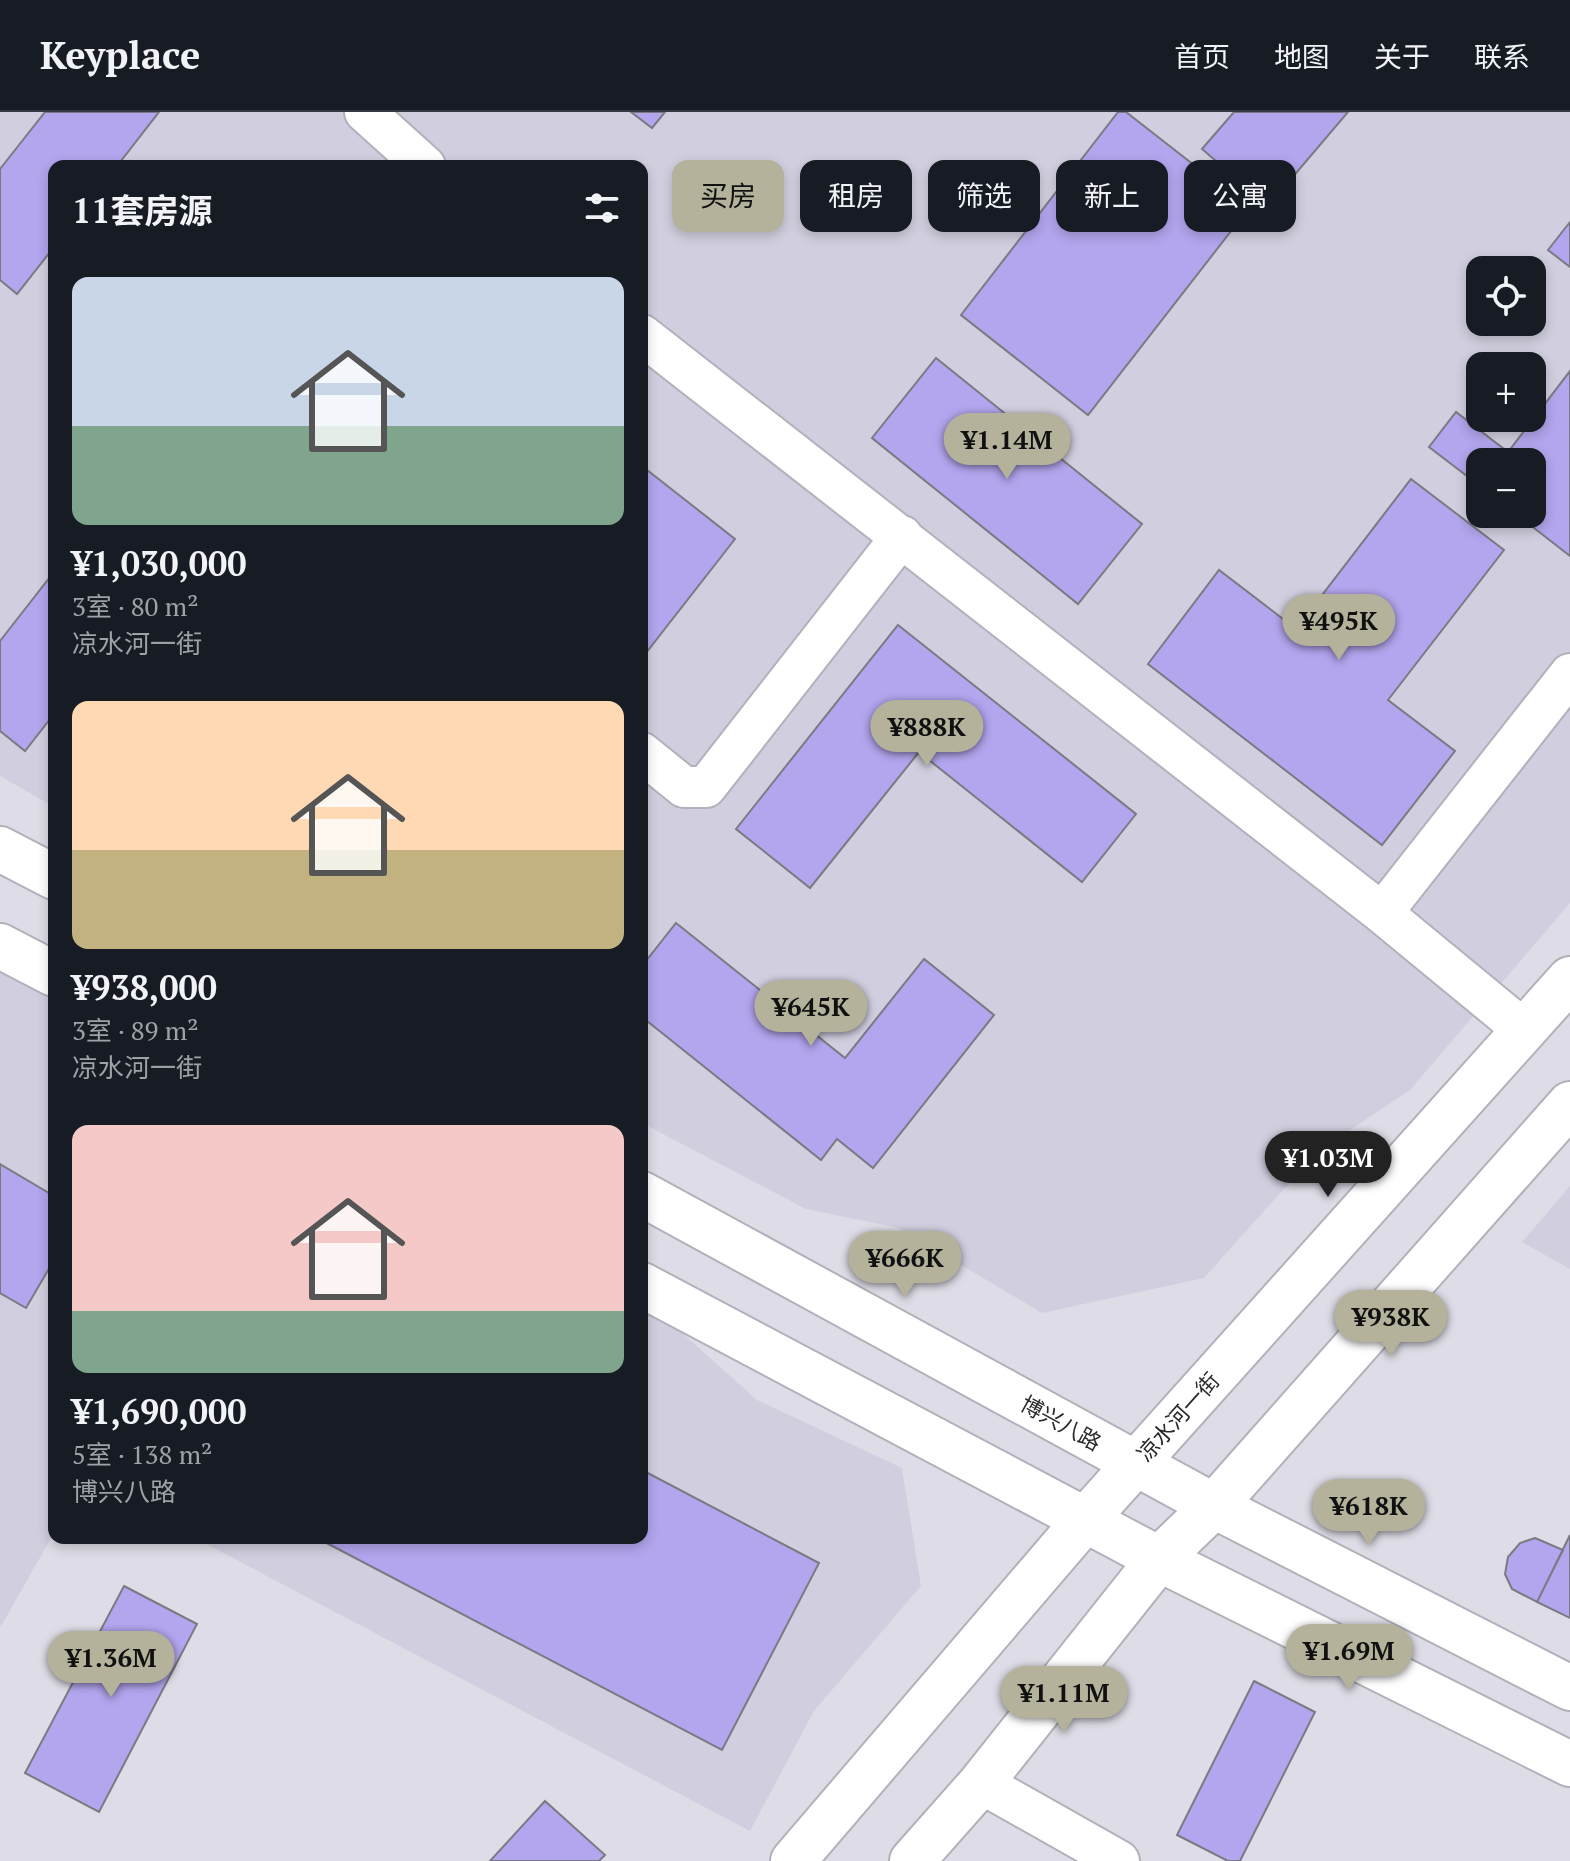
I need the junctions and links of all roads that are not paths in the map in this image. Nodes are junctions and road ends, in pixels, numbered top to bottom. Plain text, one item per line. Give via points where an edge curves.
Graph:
1 (365, 112) edge
2 (418, 160) edge
3 (648, 340) edge
4 (902, 536) junction
5 (1570, 674) edge
6 (648, 758) edge
7 (0, 849) edge
8 (48, 874) edge
9 (1382, 913) junction
10 (0, 946) edge
11 (48, 971) edge
12 (1570, 979) edge
13 (1524, 1030) junction
14 (1570, 1104) edge
15 (648, 1197) edge
16 (648, 1288) edge
17 (1136, 1464) junction
18 (1214, 1506) junction
19 (1086, 1519) junction
20 (1159, 1559) junction
21 (1570, 1688) edge
22 (1570, 1764) edge
23 (981, 1783) junction
24 (793, 1861) edge
25 (912, 1861) edge
26 (1119, 1861) edge

1 - 2 lane
3 - 4 lane
4 - 6 lane via 706,787 684,787
4 - 9 lane
5 - 9 lane
7 - 8 main road
9 - 13 lane
10 - 11 main road
12 - 13 main road, 凉水河一街
13 - 17 main road, 凉水河一街
14 - 18 main road
15 - 17 main road, 博兴八路
16 - 19 main road
17 - 18 main road, 博兴八路
17 - 19 main road, 凉水河一街
18 - 20 main road
18 - 21 main road, 博兴八路
19 - 20 main road
19 - 24 main road, 凉水河一街
20 - 22 main road
20 - 23 main road
23 - 25 main road
23 - 26 lane

